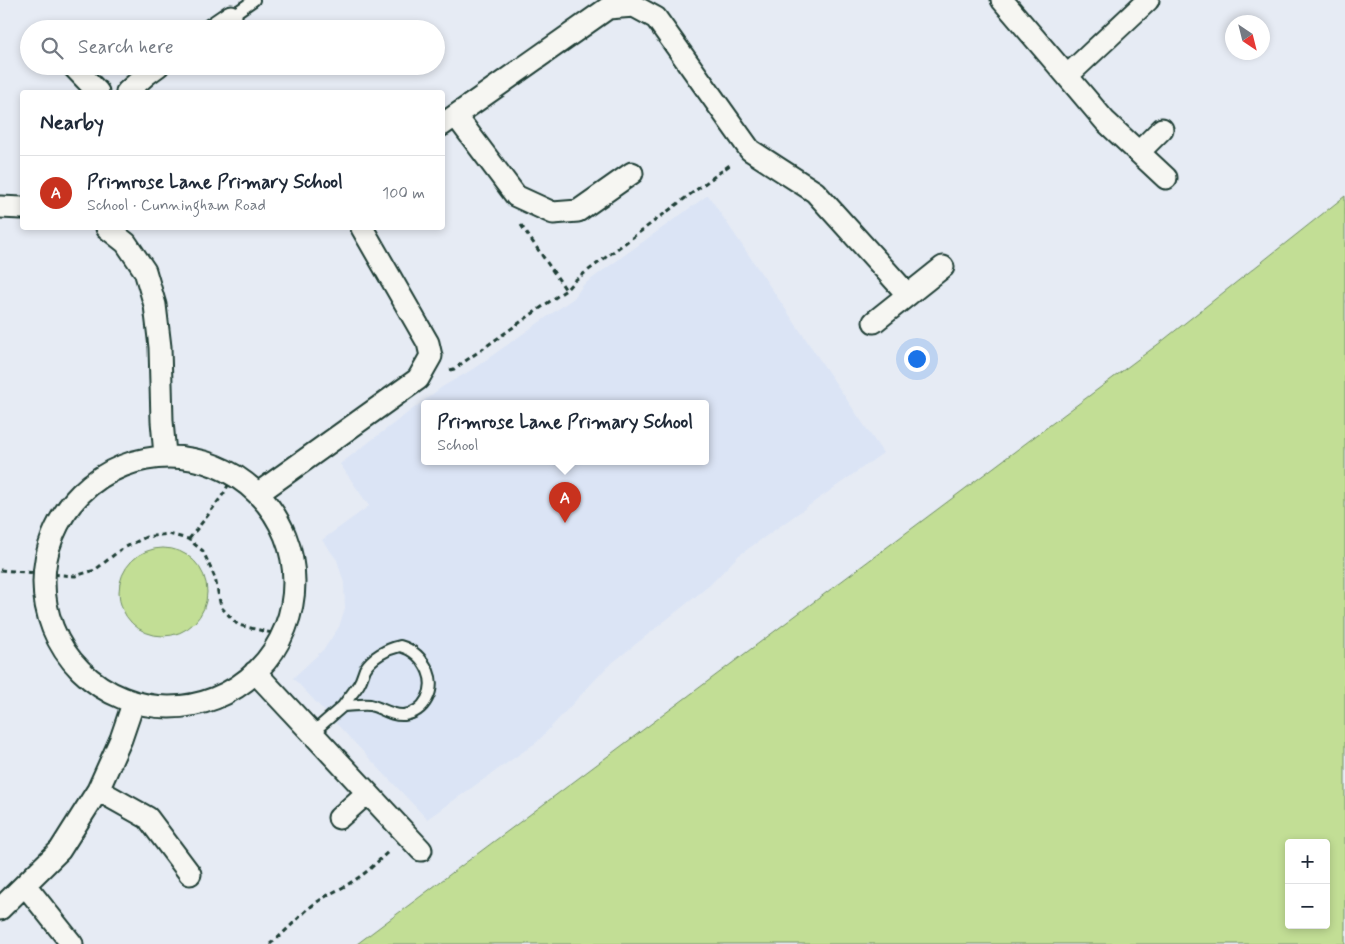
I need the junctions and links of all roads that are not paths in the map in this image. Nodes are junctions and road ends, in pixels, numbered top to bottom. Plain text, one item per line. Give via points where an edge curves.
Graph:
1 (254, 0) edge
2 (1002, 0) edge
3 (1148, 0) edge
4 (231, 16) joint
5 (225, 20) edge
6 (82, 75) edge
7 (146, 75) edge
8 (1067, 76) junction
9 (96, 90) edge
10 (129, 90) edge
11 (450, 120) edge
12 (1162, 129) dead end
13 (1138, 152) junction
14 (632, 173) dead end
15 (1166, 178) dead end
16 (0, 206) edge
17 (20, 208) edge
18 (110, 230) edge
19 (363, 230) edge
20 (944, 267) dead end
21 (908, 295) junction
22 (874, 322) dead end
23 (164, 455) junction
24 (260, 492) junction
25 (255, 672) junction
26 (132, 704) junction
27 (343, 706) junction
28 (312, 733) junction
29 (98, 790) junction
30 (367, 793) junction
31 (339, 818) dead end
32 (421, 850) dead end
33 (190, 874) dead end
34 (25, 885) junction
35 (1, 905) edge
36 (72, 944) edge

1 - 4 lane
2 - 8 street
3 - 8 street
4 - 5 street
6 - 9 street
7 - 10 street
8 - 13 street via 1104,121
11 - 14 street via 516,196 553,213 578,211
11 - 21 street via 608,8 634,6 656,18 750,150 815,192
12 - 13 street
13 - 15 street
16 - 17 street
18 - 23 street via 126,243 145,271 155,304
19 - 24 street via 428,343 432,356 418,379
20 - 21 street
21 - 22 street
23 - 24 street via 195,456 235,472
23 - 26 street via 122,468 86,492 60,525 51,544 44,573 43,599 53,631 70,660 98,687
24 - 25 street via 278,520 290,550 292,581 290,609 280,635 269,656
25 - 26 street via 232,689 202,702 164,709
25 - 28 street
26 - 29 street via 121,739
27 - 27 lane via 366,667 374,658 393,648 400,646 414,652 425,665 431,687 427,700 414,711 405,715 362,704
27 - 28 lane
28 - 30 street
29 - 33 street via 148,818
29 - 34 street via 60,850
30 - 31 street
30 - 32 street
34 - 35 street
34 - 36 street

